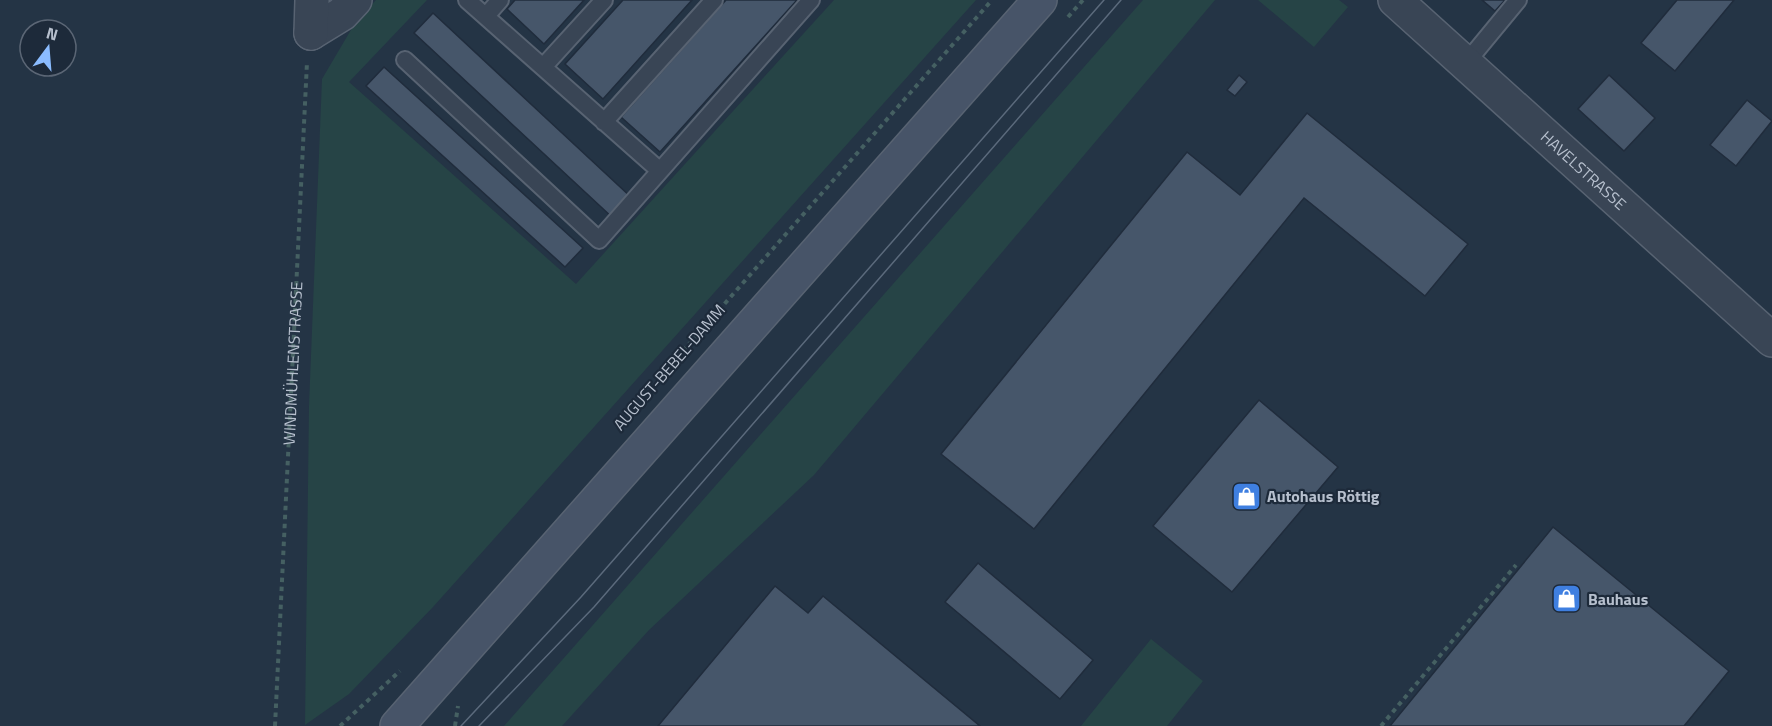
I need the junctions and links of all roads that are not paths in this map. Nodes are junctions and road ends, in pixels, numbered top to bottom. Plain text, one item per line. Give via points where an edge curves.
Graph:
1 (312, 0) edge
2 (355, 0) edge
3 (467, 0) edge
4 (500, 0) edge
5 (604, 0) edge
6 (714, 0) edge
7 (811, 0) edge
8 (1040, 0) edge
9 (1395, 0) edge
10 (1518, 0) edge
11 (486, 16) junction
12 (405, 60) dead end
13 (1466, 63) junction
14 (543, 68) junction
15 (604, 122) junction
16 (659, 170) junction
17 (1772, 340) edge
18 (397, 726) edge

1 - 2 street via 311,33 342,14
3 - 11 lane
4 - 11 lane
5 - 14 lane
6 - 15 lane
7 - 16 lane
8 - 18 main road
9 - 13 street, HAVELSTRASSE
10 - 13 lane
11 - 14 lane
12 - 16 lane via 600,240
13 - 17 street, HAVELSTRASSE
14 - 15 lane
15 - 16 lane

